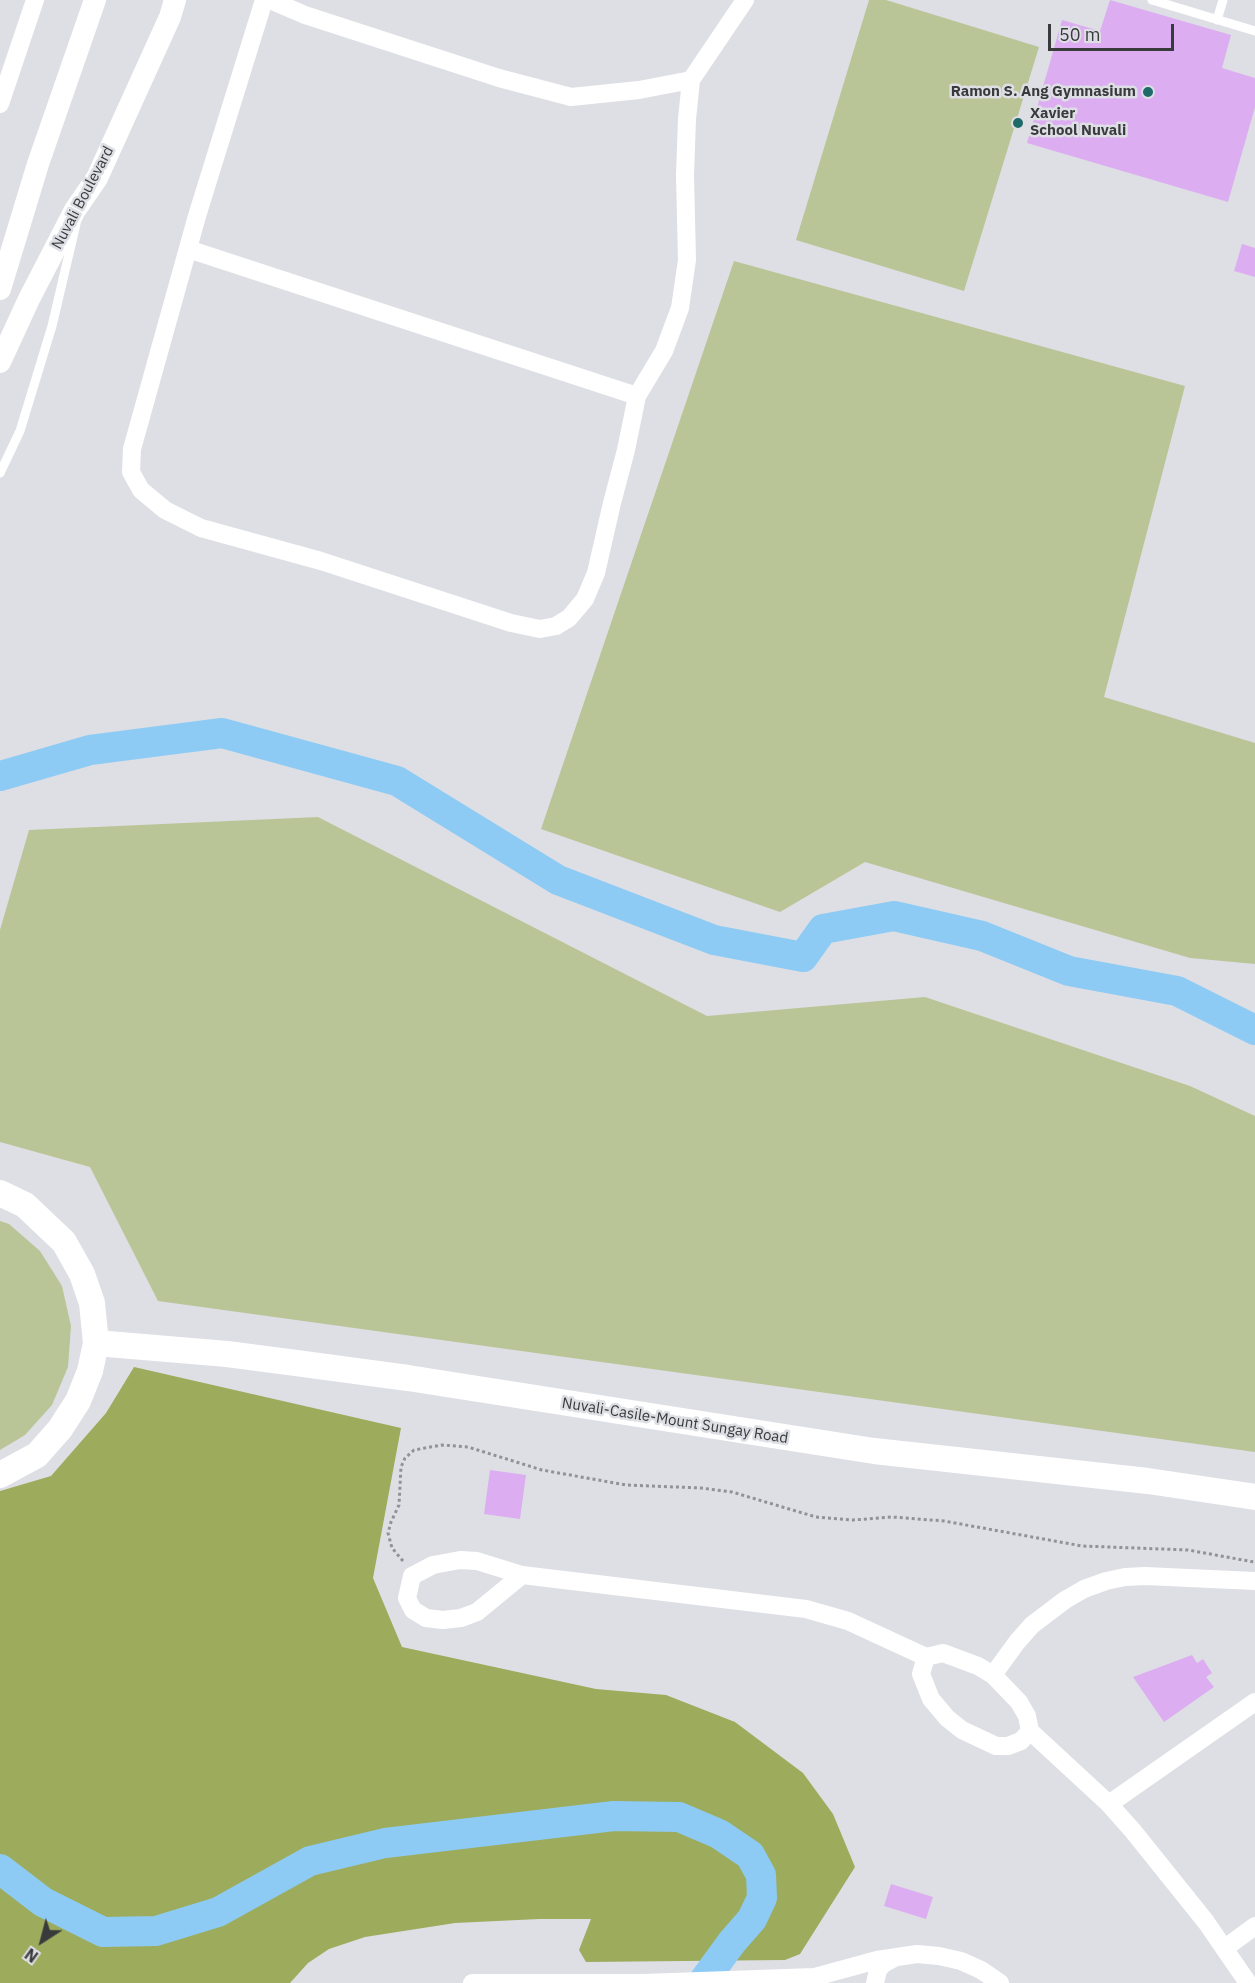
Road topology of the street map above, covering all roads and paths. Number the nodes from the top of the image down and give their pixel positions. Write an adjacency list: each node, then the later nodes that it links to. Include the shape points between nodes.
1 (35, 0): 11 (street)
2 (95, 0): 16 (street)
3 (175, 0): 14 (street, Nuvali Boulevard, via 97,178)
4 (264, 0): 15 (street)
5 (270, 0): 12 (street, via 499,78 571,97)
6 (745, 0): 12 (street)
7 (1152, 0): 9 (lane)
8 (1223, 0): 9 (lane)
9 (1217, 20): 10 (lane)
10 (1255, 31)
11 (8, 49): 13 (street)
12 (691, 80): 18 (street, via 685,175 687,260 680,308 664,351)
13 (0, 104)
14 (75, 210): 17 (street, Nuvali Boulevard); 19 (lane, via 76,229 52,327 20,431)
15 (188, 249): 18 (street); 18 (street, via 132,449 132,472 141,490 165,510 201,528 321,561 510,623 540,629 556,626 569,618 585,599 596,573)
16 (0, 289)
17 (2, 349)
18 (637, 396)
19 (0, 473)
20 (0, 1193): 21 (main road, via 25,1205 64,1242 82,1274 92,1303)
21 (96, 1343): 22 (main road, via 78,1401 60,1429 37,1455); 23 (main road, Nuvali-Casile-Mount Sungay Road, via 296,1363 874,1451 1148,1481)
22 (0, 1475)
23 (1255, 1497)
24 (403, 1561): 25 (path, via 392,1548 388,1533 399,1505 401,1467 414,1450 442,1445 468,1447 542,1470 626,1485 732,1492 816,1517 944,1521 1082,1546 1188,1550)
25 (1255, 1562)
26 (522, 1575): 26 (street, via 477,1561 445,1562 412,1576 407,1598 413,1610 426,1618 461,1618 477,1612); 28 (street, via 806,1609 881,1634)
27 (1255, 1581): 29 (street, via 1145,1576 1106,1581 1065,1600 1032,1624)
28 (926, 1657): 29 (street, via 936,1653 952,1655); 31 (street, via 921,1674 931,1700 962,1730 996,1746 1022,1741)
29 (993, 1675): 31 (street, via 1024,1709)
30 (1255, 1702): 32 (street)
31 (1030, 1731): 32 (street)
32 (1108, 1804): 34 (street, via 1169,1874)
33 (1255, 1926): 34 (street)
34 (1225, 1948): 41 (street)
35 (895, 1957): 36 (street); 39 (street, via 883,1964); 40 (street, via 917,1954 961,1961)
36 (824, 1980): 38 (street)
37 (472, 1983): 38 (street)
38 (643, 1983)
39 (875, 1983)
40 (1000, 1983)
41 (1248, 1983)

